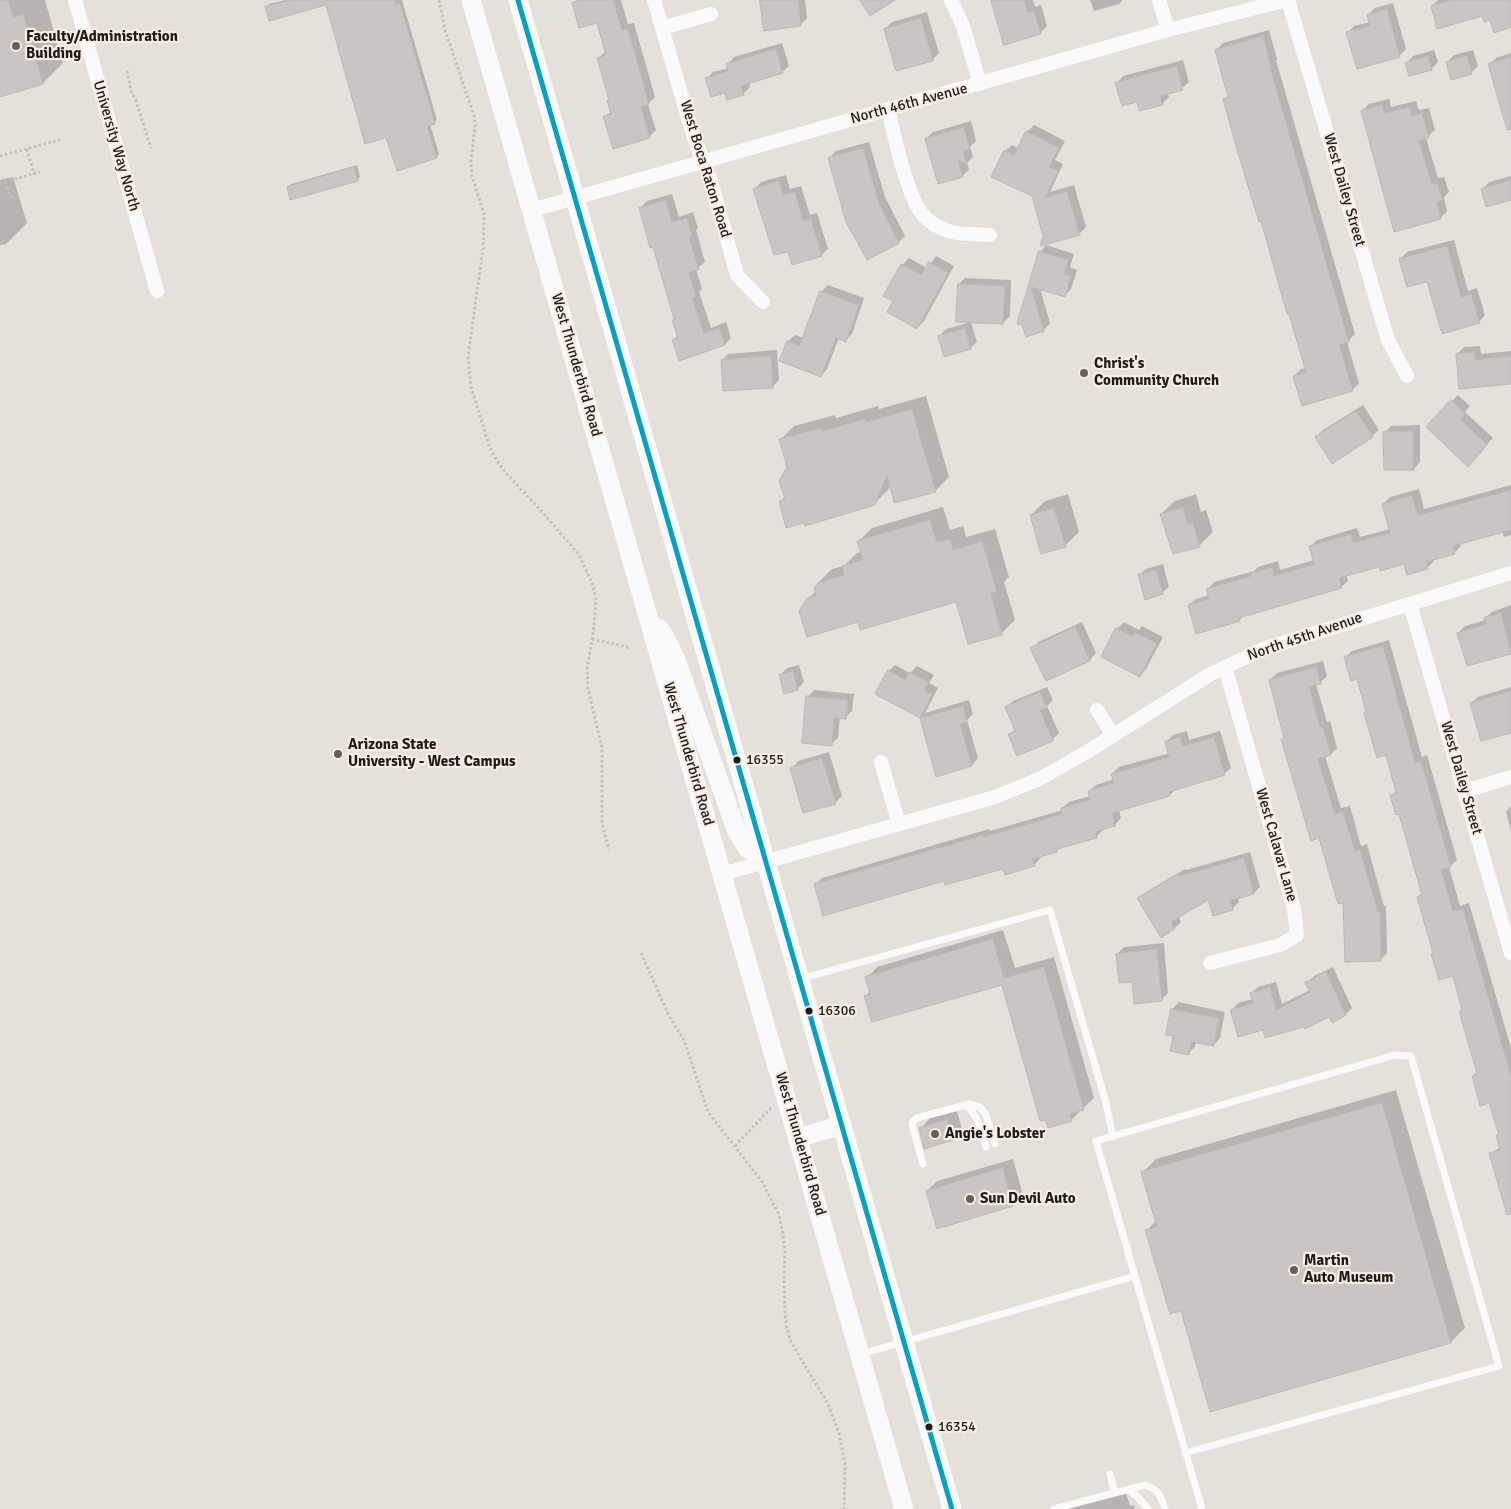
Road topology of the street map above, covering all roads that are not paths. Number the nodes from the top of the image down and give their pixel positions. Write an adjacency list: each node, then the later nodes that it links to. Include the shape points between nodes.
1 (75, 0): 17 (street, University Way North)
2 (471, 0): 15 (main road, West Thunderbird Road)
3 (518, 0): 14 (main road)
4 (654, 0): 9 (street, West Boca Raton Road)
5 (951, 0): 11 (street, via 963,26)
6 (1159, 0): 10 (street)
7 (1288, 0): 10 (street, North 46th Avenue); 19 (street, West Dailey Street, via 1388,340)
8 (711, 14): 9 (street)
9 (662, 28): 13 (street, West Boca Raton Road)
10 (1168, 30): 11 (street, North 46th Avenue)
11 (980, 84): 12 (street, North 46th Avenue)
12 (888, 109): 13 (street, North 46th Avenue); 16 (street, via 908,181 923,215 936,226 953,232)
13 (703, 162): 14 (street, North 46th Avenue); 18 (street, West Boca Raton Road, via 737,274)
14 (575, 198): 15 (street, North 46th Avenue); 30 (main road)
15 (532, 210): 22 (main road, West Thunderbird Road)
16 (990, 235)
17 (158, 291)
18 (763, 302)
19 (1408, 376)
20 (1511, 574): 21 (street, North 45th Avenue)
21 (1410, 604): 23 (street, North 45th Avenue, via 1286,641); 28 (street, West Dailey Street)
22 (646, 611): 30 (main road, via 666,637 676,660 736,829 747,848); 31 (main road, West Thunderbird Road)
23 (1225, 667): 25 (street, North 45th Avenue); 33 (street, West Calavar Lane, via 1294,909 1297,935 1280,945)
24 (1097, 710): 25 (street)
25 (1113, 736): 29 (street, North 45th Avenue, via 1016,789)
26 (881, 762): 29 (street)
27 (1511, 777): 28 (street)
28 (1465, 791): 32 (street, West Dailey Street)
29 (899, 824): 30 (street, North 45th Avenue)
30 (766, 862): 31 (street, North 45th Avenue); 34 (main road)
31 (722, 874): 38 (main road, West Thunderbird Road)
32 (1511, 952)
33 (1210, 963)
34 (800, 979): 36 (main road); 37 (lane, via 1050,910)
35 (966, 1105): 39 (lane, via 980,1107 986,1115); 40 (lane, via 976,1118); 41 (lane, via 913,1121)
36 (842, 1125): 38 (main road); 43 (main road)
37 (1113, 1137): 42 (lane, via 1096,1141); 45 (lane, via 1396,1055 1411,1056 1498,1366)
38 (798, 1138): 44 (main road, West Thunderbird Road)
39 (995, 1144)
40 (986, 1147)
41 (923, 1164)
42 (1135, 1276): 43 (lane); 45 (lane)
43 (904, 1342): 44 (lane); 50 (main road)
44 (860, 1355): 49 (main road, West Thunderbird Road)
45 (1186, 1453): 54 (lane)
46 (1110, 1474): 48 (lane)
47 (1127, 1490): 48 (lane); 52 (lane); 53 (lane, via 1145,1485 1154,1488)
48 (1115, 1493): 51 (lane)
49 (904, 1509)
50 (952, 1509)
51 (1054, 1509)
52 (1148, 1509)
53 (1165, 1509)
54 (1202, 1509)

